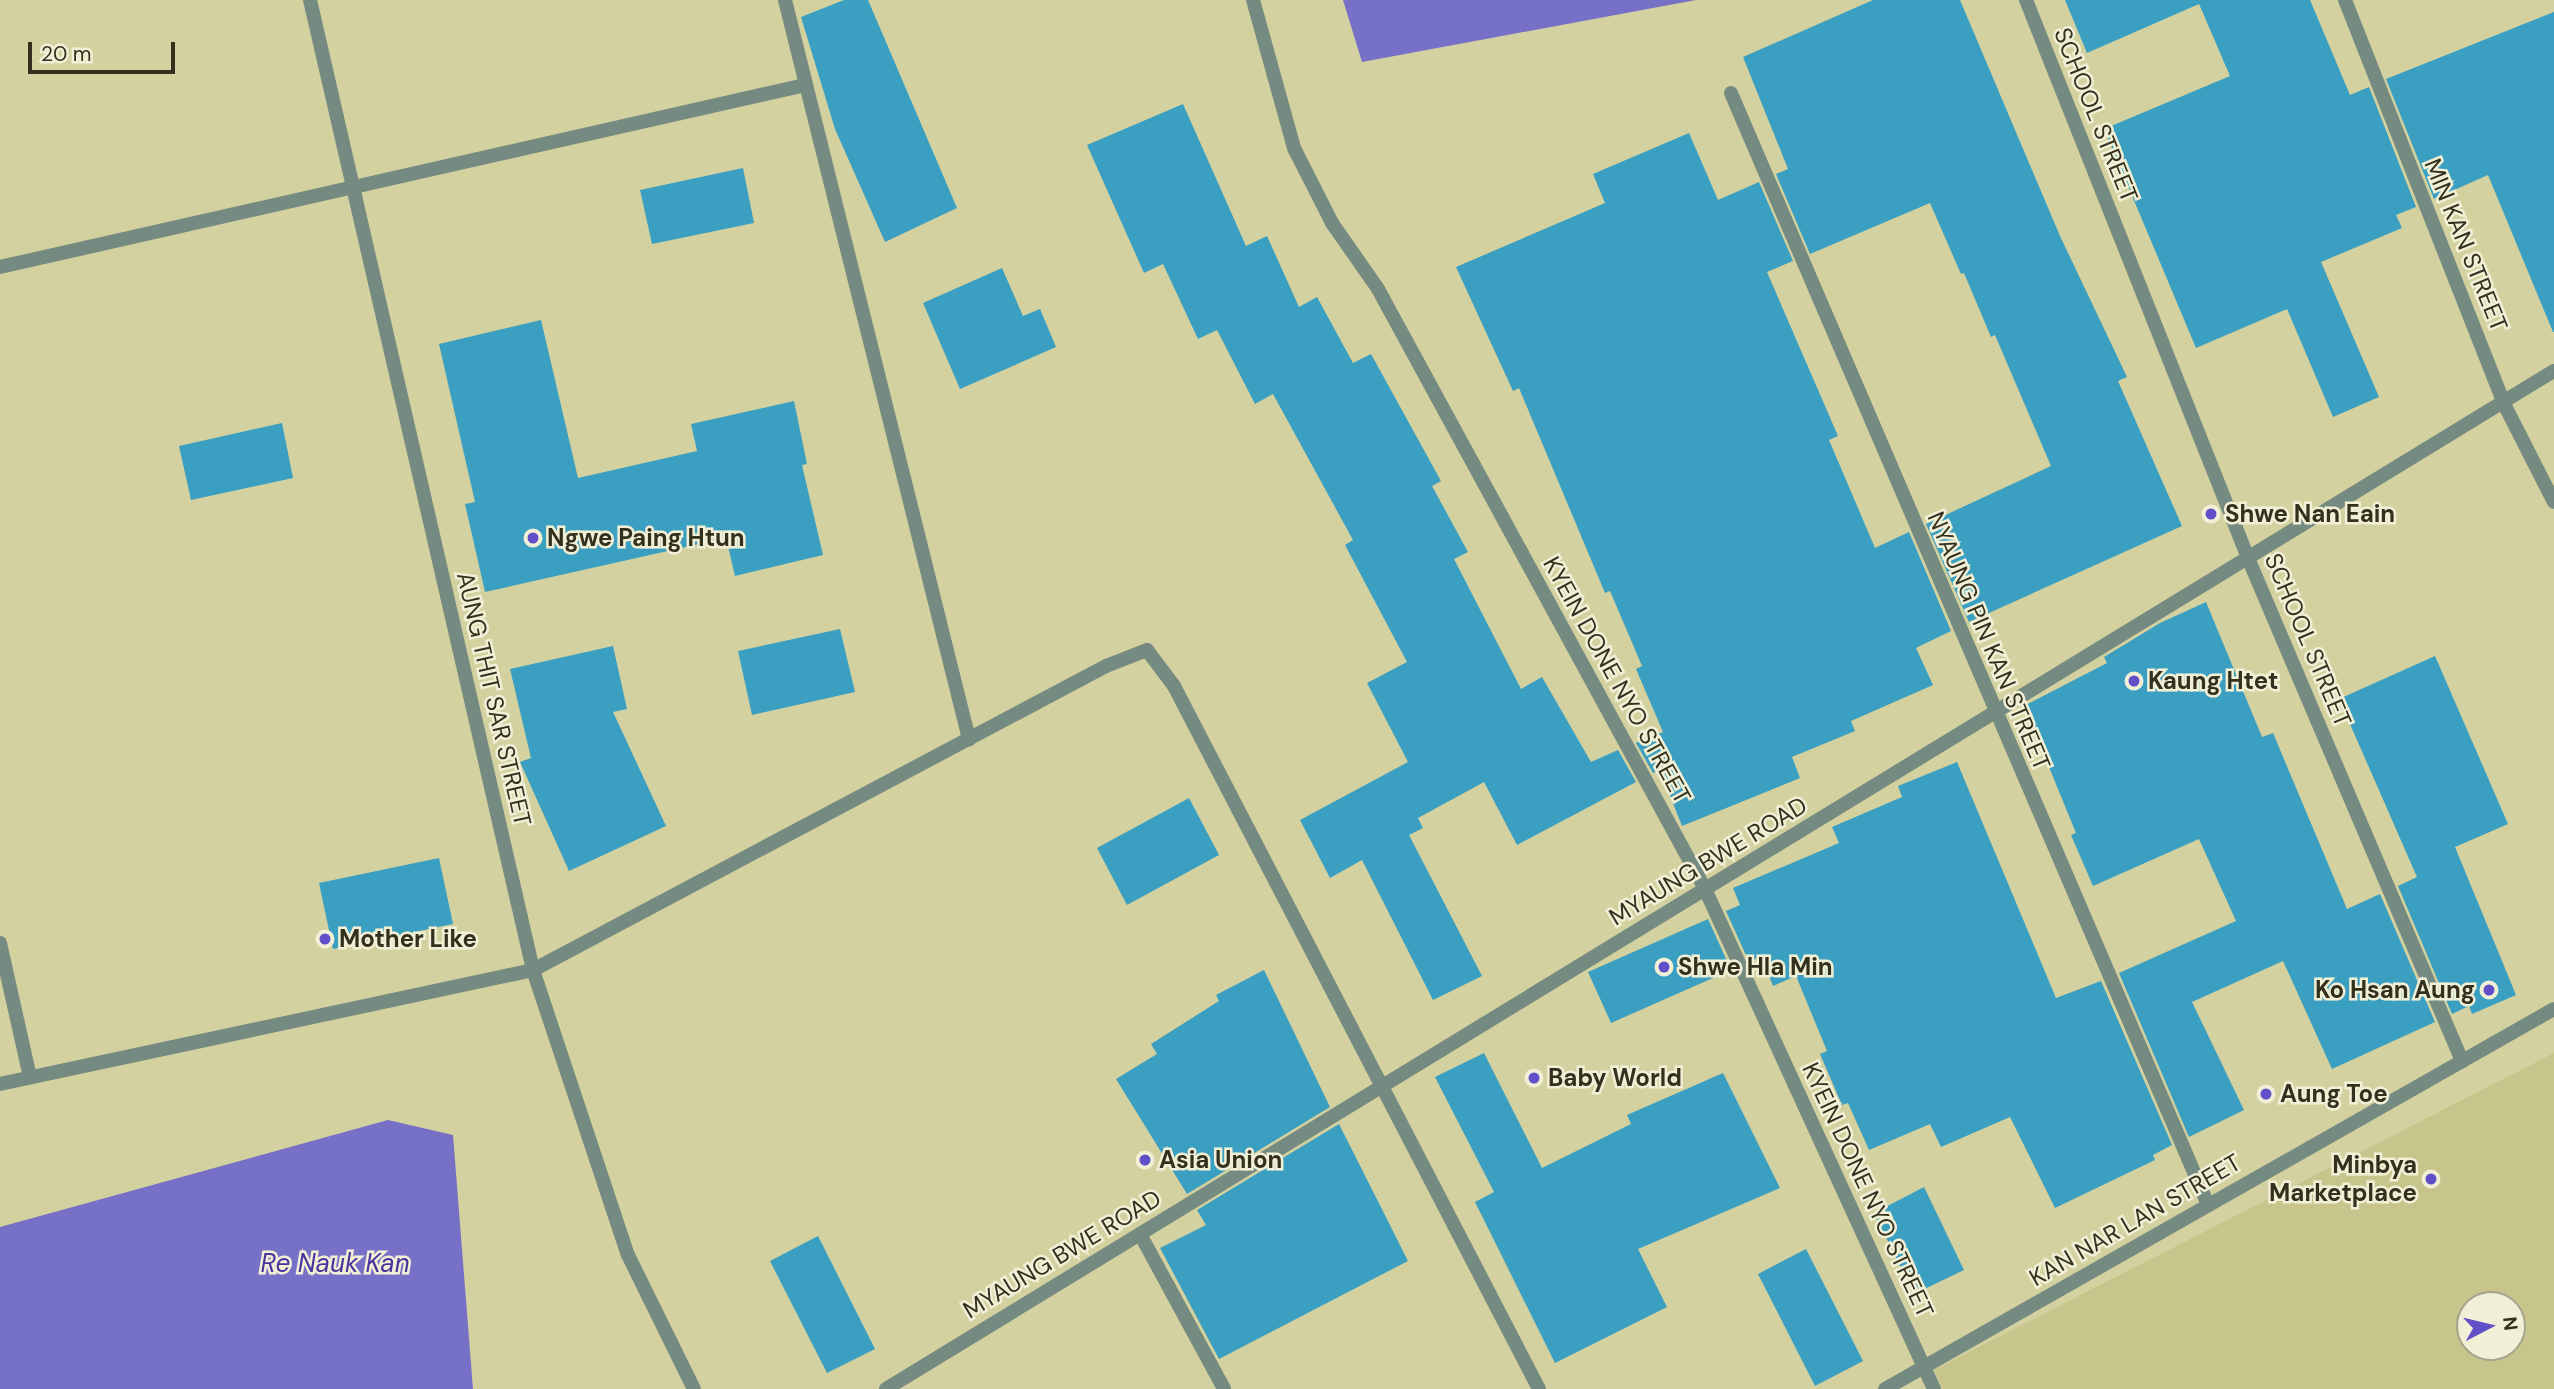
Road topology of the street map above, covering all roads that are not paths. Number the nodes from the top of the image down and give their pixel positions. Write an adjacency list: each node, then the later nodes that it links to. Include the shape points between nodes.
1 (310, 0): 8 (street, AUNG THIT SAR STREET)
2 (785, 0): 6 (street)
3 (1253, 0): 16 (street, KYEIN DONE NYO STREET, via 1294,148 1332,223 1378,289)
4 (2026, 0): 13 (street, SCHOOL STREET)
5 (2345, 0): 11 (street, MIN KAN STREET)
6 (804, 85): 8 (street); 15 (street)
7 (1731, 93): 14 (street, NYAUNG PIN KAN STREET)
8 (353, 187): 9 (street); 18 (street, AUNG THIT SAR STREET)
9 (0, 267)
10 (2554, 371): 11 (street, MYAUNG BWE ROAD)
11 (2503, 402): 12 (street, MIN KAN STREET); 13 (street, MYAUNG BWE ROAD)
12 (2554, 502)
13 (2248, 558): 14 (street, MYAUNG BWE ROAD); 20 (street, SCHOOL STREET)
14 (1995, 713): 16 (street, MYAUNG BWE ROAD); 24 (street, NYAUNG PIN KAN STREET)
15 (969, 738): 18 (street); 23 (street, via 1106,666 1147,650 1174,686)
16 (1705, 889): 23 (street, MYAUNG BWE ROAD); 26 (street, KYEIN DONE NYO STREET)
17 (0, 943): 21 (street)
18 (533, 970): 21 (street); 27 (street, AUNG THIT SAR STREET, via 628,1255)
19 (2554, 1009): 20 (street, KAN NAR LAN STREET)
20 (2462, 1060): 24 (street, KAN NAR LAN STREET)
21 (30, 1077): 22 (street)
22 (0, 1084)
23 (1385, 1084): 25 (street, MYAUNG BWE ROAD); 30 (street)
24 (2208, 1205): 26 (street, KAN NAR LAN STREET)
25 (1140, 1234): 28 (street, MYAUNG BWE ROAD); 29 (street)
26 (1923, 1367): 31 (street, KAN NAR LAN STREET); 32 (street, KYEIN DONE NYO STREET)
27 (694, 1389)
28 (886, 1389)
29 (1224, 1389)
30 (1539, 1389)
31 (1885, 1389)
32 (1934, 1389)

